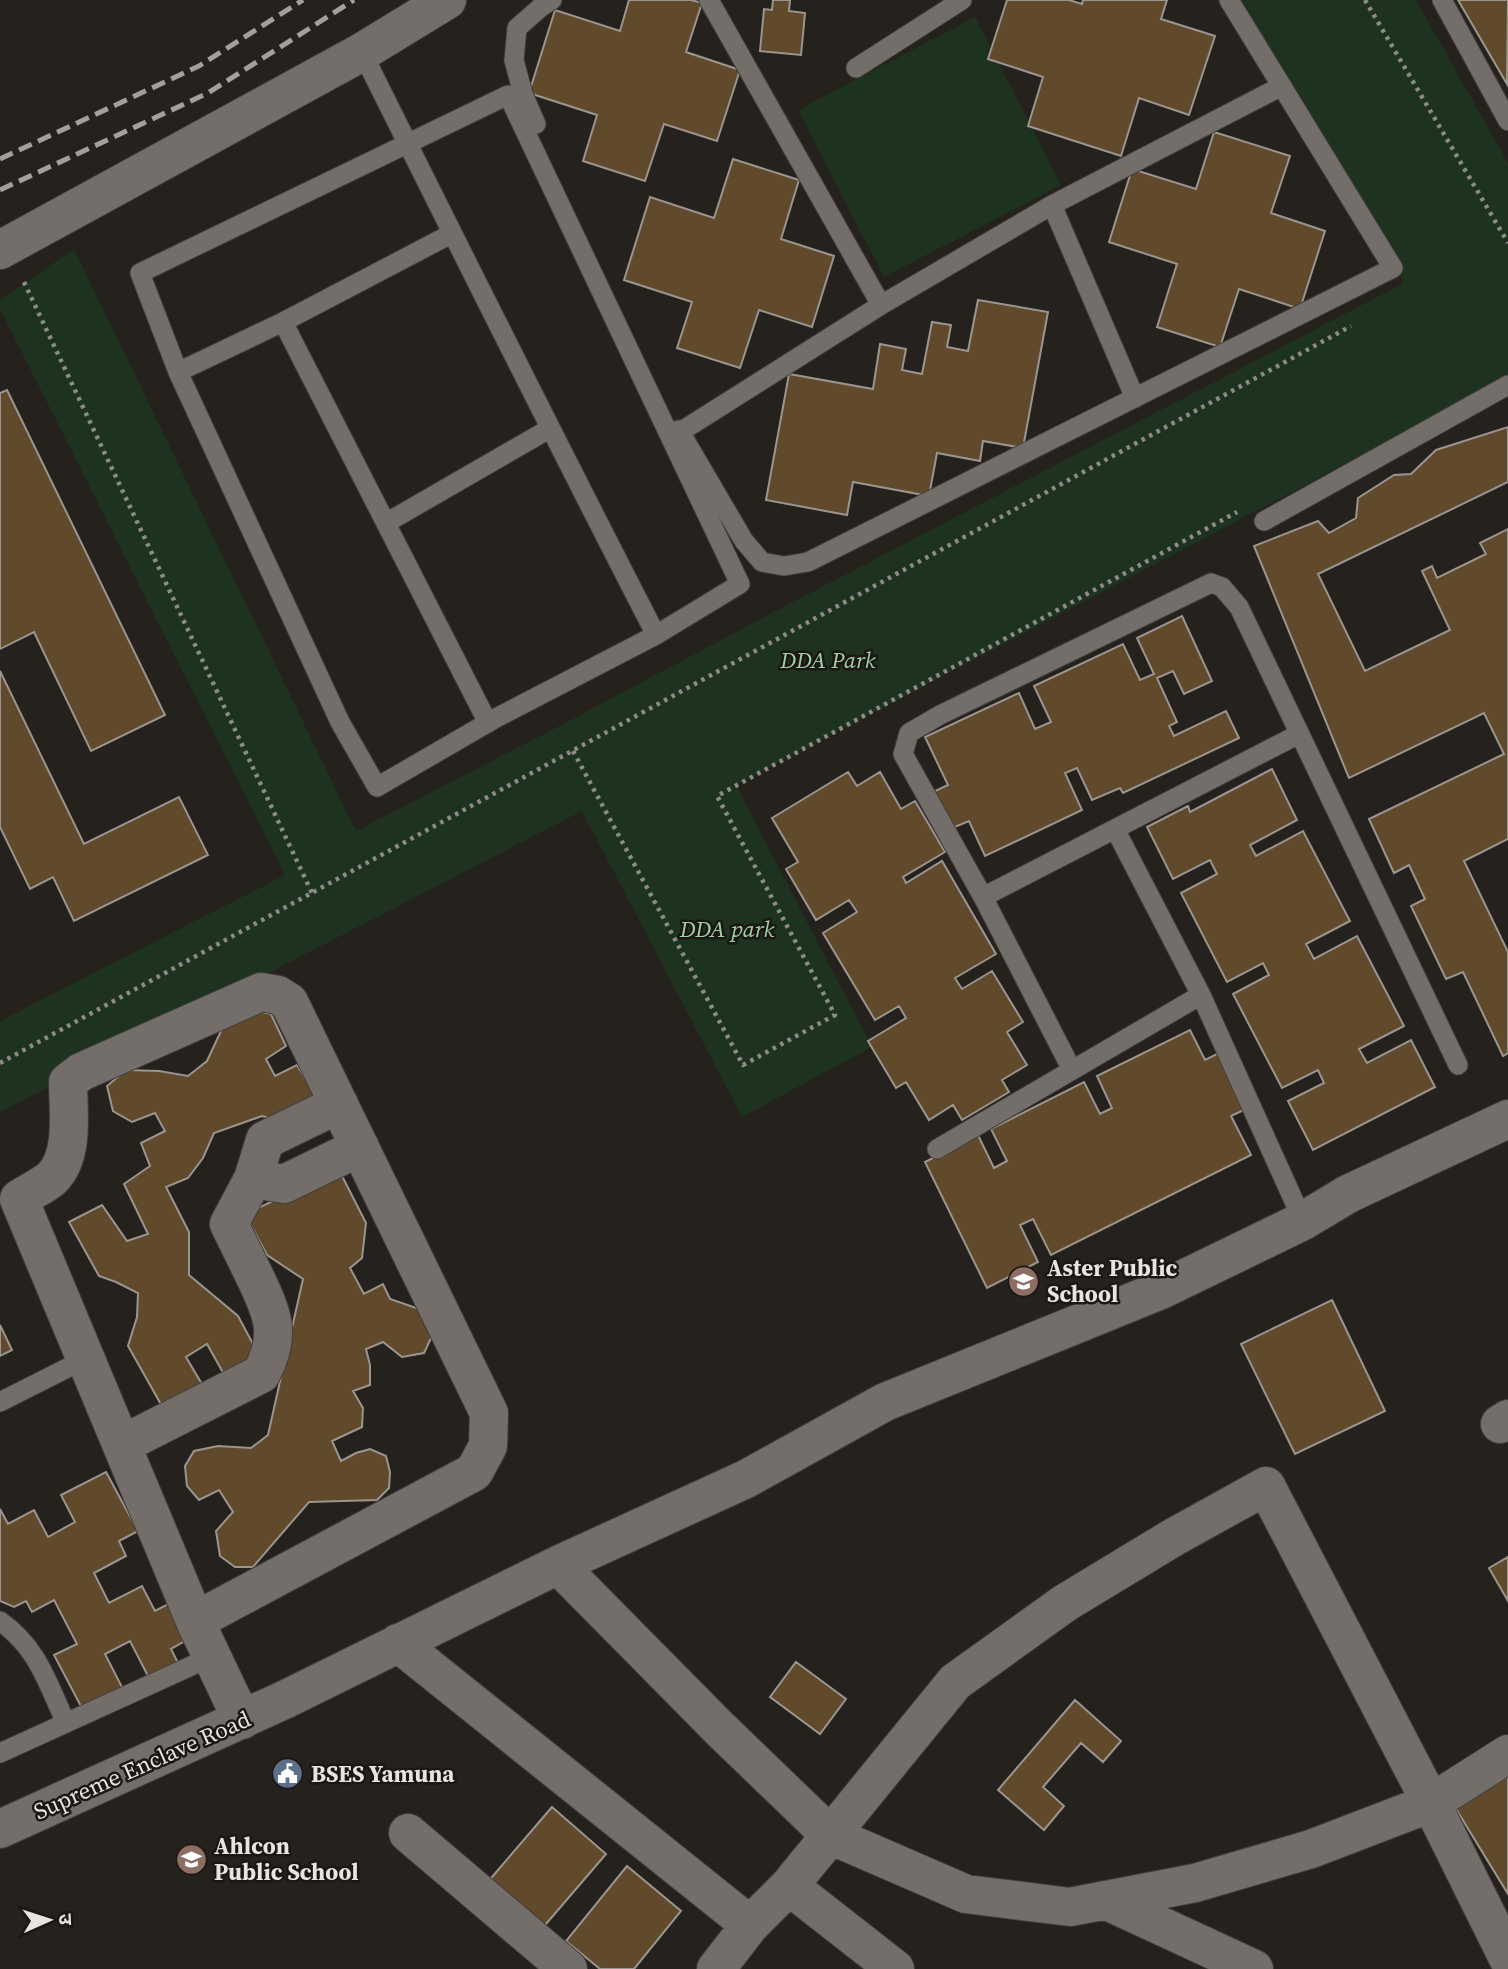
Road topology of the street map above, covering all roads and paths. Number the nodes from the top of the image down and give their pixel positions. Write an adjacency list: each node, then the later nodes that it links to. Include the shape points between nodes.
1 (447, 0): 8 (street)
2 (552, 0): 23 (lane, via 517,28 514,60 523,94 611,293)
3 (709, 0): 17 (lane)
4 (962, 0): 9 (lane)
5 (1229, 0): 10 (lane)
6 (1365, 0): 15 (path)
7 (1442, 0): 11 (lane)
8 (362, 52): 12 (lane); 16 (street)
9 (856, 68)
10 (1282, 86): 13 (lane); 21 (lane, via 1393,268)
11 (1508, 121)
12 (409, 143): 14 (lane); 19 (lane, via 140,273); 26 (lane, via 508,95 740,584)
13 (1052, 205): 17 (lane); 21 (lane)
14 (451, 234): 18 (lane); 22 (lane)
15 (1508, 243)
16 (4, 248): 30 (path)
17 (881, 305): 23 (lane)
18 (283, 322): 19 (lane); 25 (lane)
19 (177, 372): 27 (lane, via 340,722 377,787)
20 (1508, 385): 24 (lane)
21 (1135, 398): 23 (lane, via 808,562 784,566 762,562 744,541)
22 (549, 429): 25 (lane); 26 (lane)
23 (680, 432)
24 (1264, 521)
25 (386, 523): 27 (lane)
26 (656, 635): 27 (lane)
27 (488, 723)
28 (1299, 734): 29 (lane); 31 (lane, via 1239,607 1222,587 1211,583 940,715 909,733 903,754); 33 (lane)
29 (1115, 829): 31 (lane); 32 (lane)
30 (312, 893)
31 (983, 897): 34 (lane)
32 (1201, 995): 34 (lane); 40 (lane)
33 (1458, 1065)
34 (1072, 1070): 38 (lane)
35 (339, 1104): 37 (street); 39 (street, via 265,1140); 41 (street, via 289,1002 261,992 81,1072 68,1082 65,1155 53,1177 19,1199)
36 (1508, 1119): 40 (street, Supreme Enclave Road, via 1348,1194)
37 (360, 1147): 39 (street, via 284,1184); 46 (street, via 489,1413 488,1446 474,1472)
38 (937, 1149)
39 (253, 1180): 43 (street, via 229,1224 272,1313 270,1357 261,1374)
40 (1303, 1221): 44 (street, Supreme Enclave Road, via 1161,1290 885,1402 746,1479)
41 (87, 1358): 42 (lane); 43 (street)
42 (0, 1402)
43 (123, 1444): 46 (street)
44 (558, 1565): 47 (street, Supreme Enclave Road); 56 (street)
45 (0, 1621): 50 (lane, via 18,1633 34,1653)
46 (195, 1621): 48 (street)
47 (398, 1643): 49 (street, Supreme Enclave Road); 59 (street)
48 (213, 1656): 49 (street); 50 (lane)
49 (242, 1720): 54 (street, Supreme Enclave Road)
50 (66, 1723): 51 (lane)
51 (0, 1754)
52 (1508, 1754): 53 (street)
53 (1431, 1803): 56 (street, via 1266,1486 1065,1603 955,1682); 58 (street, via 1311,1849 1195,1882); 60 (street)
54 (0, 1829)
55 (408, 1833): 61 (street)
56 (830, 1835): 57 (street); 58 (street, via 966,1895 1070,1907)
57 (789, 1886): 59 (street); 63 (street)
58 (1105, 1900): 64 (street)
59 (750, 1925): 62 (street)
60 (1508, 1958)
61 (568, 1969)
62 (716, 1969)
63 (895, 1969)
64 (1254, 1969)

